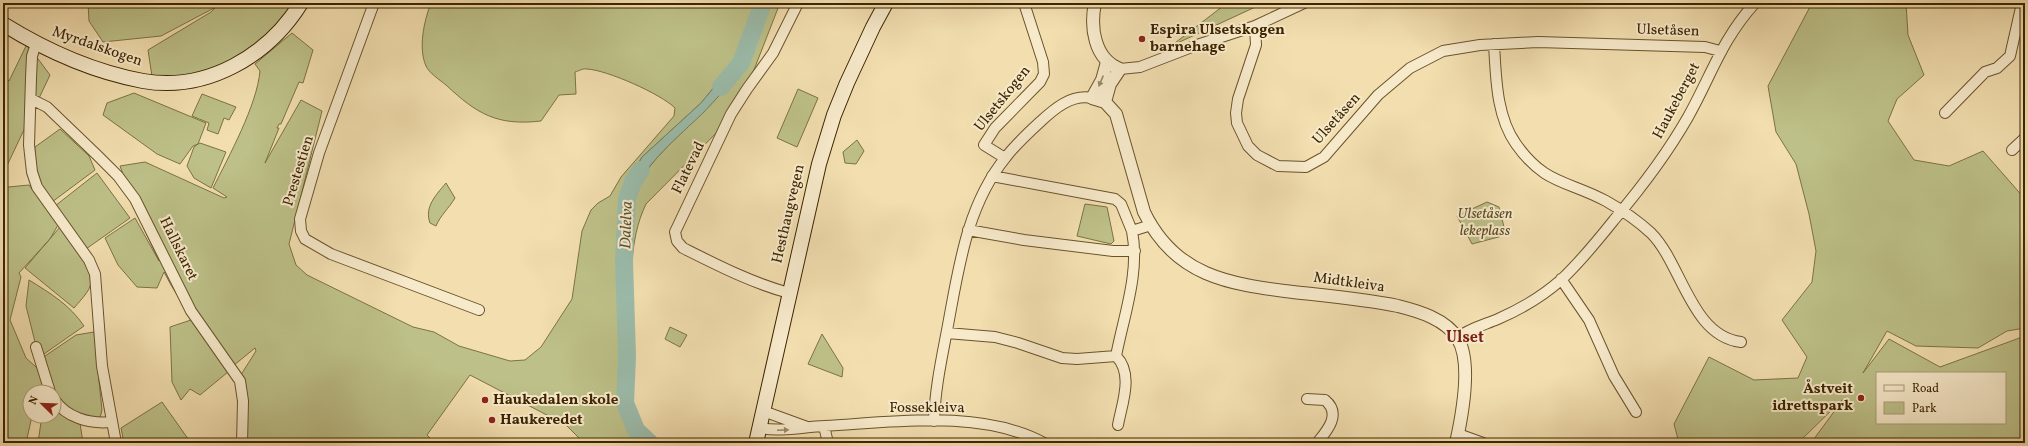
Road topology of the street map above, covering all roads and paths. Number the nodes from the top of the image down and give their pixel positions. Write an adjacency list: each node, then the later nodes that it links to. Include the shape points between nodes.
1 (301, 3): 12 (main road, Myrdalskogen, via 281,31 246,60 218,73 188,81 144,81 123,76)
2 (374, 3): 32 (street, Prestestien, via 319,153 300,220 301,231 309,243 331,254)
3 (798, 3): 31 (street, Flatevad, via 773,54 732,114 676,232 677,242 683,248 751,280)
4 (886, 3): 31 (main road, Hesthaugvegen, via 873,26 834,115 809,199)
5 (1024, 3): 23 (street, Ulsetskogen, via 1042,56 1044,71 1040,82 995,128 984,145)
6 (1095, 3): 15 (street, via 1094,34)
7 (1304, 3): 11 (street)
8 (1755, 3): 14 (street, Haukeberget, via 1743,16)
9 (2022, 3): 20 (street, via 2010,56 1997,68 1985,72)
10 (3, 24): 12 (main road, Myrdalskogen)
11 (1255, 26): 13 (street, Ulsetåsen, via 1256,45 1238,99 1237,122 1248,146 1258,156 1278,166 1306,167 1324,157 1378,95 1410,68 1443,50); 16 (street, via 1140,67)
12 (36, 44): 18 (street, via 32,56)
13 (1494, 44): 14 (street, Ulsetåsen, via 1538,42 1681,46 1705,47); 25 (street, via 1502,111 1508,128 1523,154 1549,177 1606,201)
14 (1720, 51): 25 (street, Haukeberget, via 1691,111 1669,148)
15 (1107, 62): 16 (street); 17 (street, one-way to 17, via 1102,80)
16 (1120, 69): 19 (street, via 1110,84)
17 (1092, 98): 19 (street); 23 (street, via 1078,97 1061,104 1027,134)
18 (31, 99): 44 (street, via 29,145 35,181 89,260 95,274 102,366); 51 (street, Hallskaret, via 47,107 97,155 118,176 135,199 191,311 240,381 243,401)
19 (1105, 102): 26 (street, Midtkleiva, via 1116,114 1139,197)
20 (1945, 113)
21 (2025, 138): 22 (street)
22 (2012, 150)
23 (1005, 158): 24 (street)
24 (992, 176): 27 (street); 28 (street, via 1115,200 1123,208)
25 (1622, 211): 30 (street, Haukeberget); 35 (street, via 1652,234 1663,248 1694,306 1708,324 1719,334)
26 (1151, 225): 28 (street); 34 (street, Midtkleiva, via 1181,260 1216,279 1241,285 1388,304 1414,310 1439,322)
27 (968, 230): 29 (street, via 1113,251); 33 (street)
28 (1132, 231): 29 (street)
29 (1135, 250): 37 (street, via 1133,274)
30 (1561, 279): 34 (street, Haukeberget, via 1518,310 1473,328); 42 (street, via 1589,320 1614,376)
31 (789, 293): 41 (main road, Hesthaugvegen)
32 (479, 310)
33 (947, 333): 37 (street, via 995,337 1062,358); 43 (street, via 937,380)
34 (1457, 338): 49 (street, via 1461,347 1465,376)
35 (1741, 342)
36 (36, 347): 38 (street)
37 (1116, 356): 45 (street, via 1124,369 1126,383)
38 (48, 384)
39 (1307, 399): 55 (street, via 1325,400 1332,410 1331,426)
40 (62, 408): 44 (street, via 85,421)
41 (763, 411): 47 (street, Fossekleiva); 48 (main road, Hesthaugvegen)
42 (1636, 412)
43 (934, 421): 46 (street, Fossekleiva); 54 (street, Fossekleiva, via 998,426 1018,431)
44 (111, 422): 50 (street)
45 (1118, 425)
46 (824, 426): 47 (street, Fossekleiva); 53 (street)
47 (807, 427): 48 (street, Fossekleiva, one-way to 47, via 775,431)
48 (759, 428): 52 (main road, Hesthaugvegen)
49 (1457, 439): 56 (street)
50 (116, 443)
51 (242, 443)
52 (756, 443)
53 (828, 443)
54 (1044, 443)
55 (1317, 443)
56 (1483, 443)

